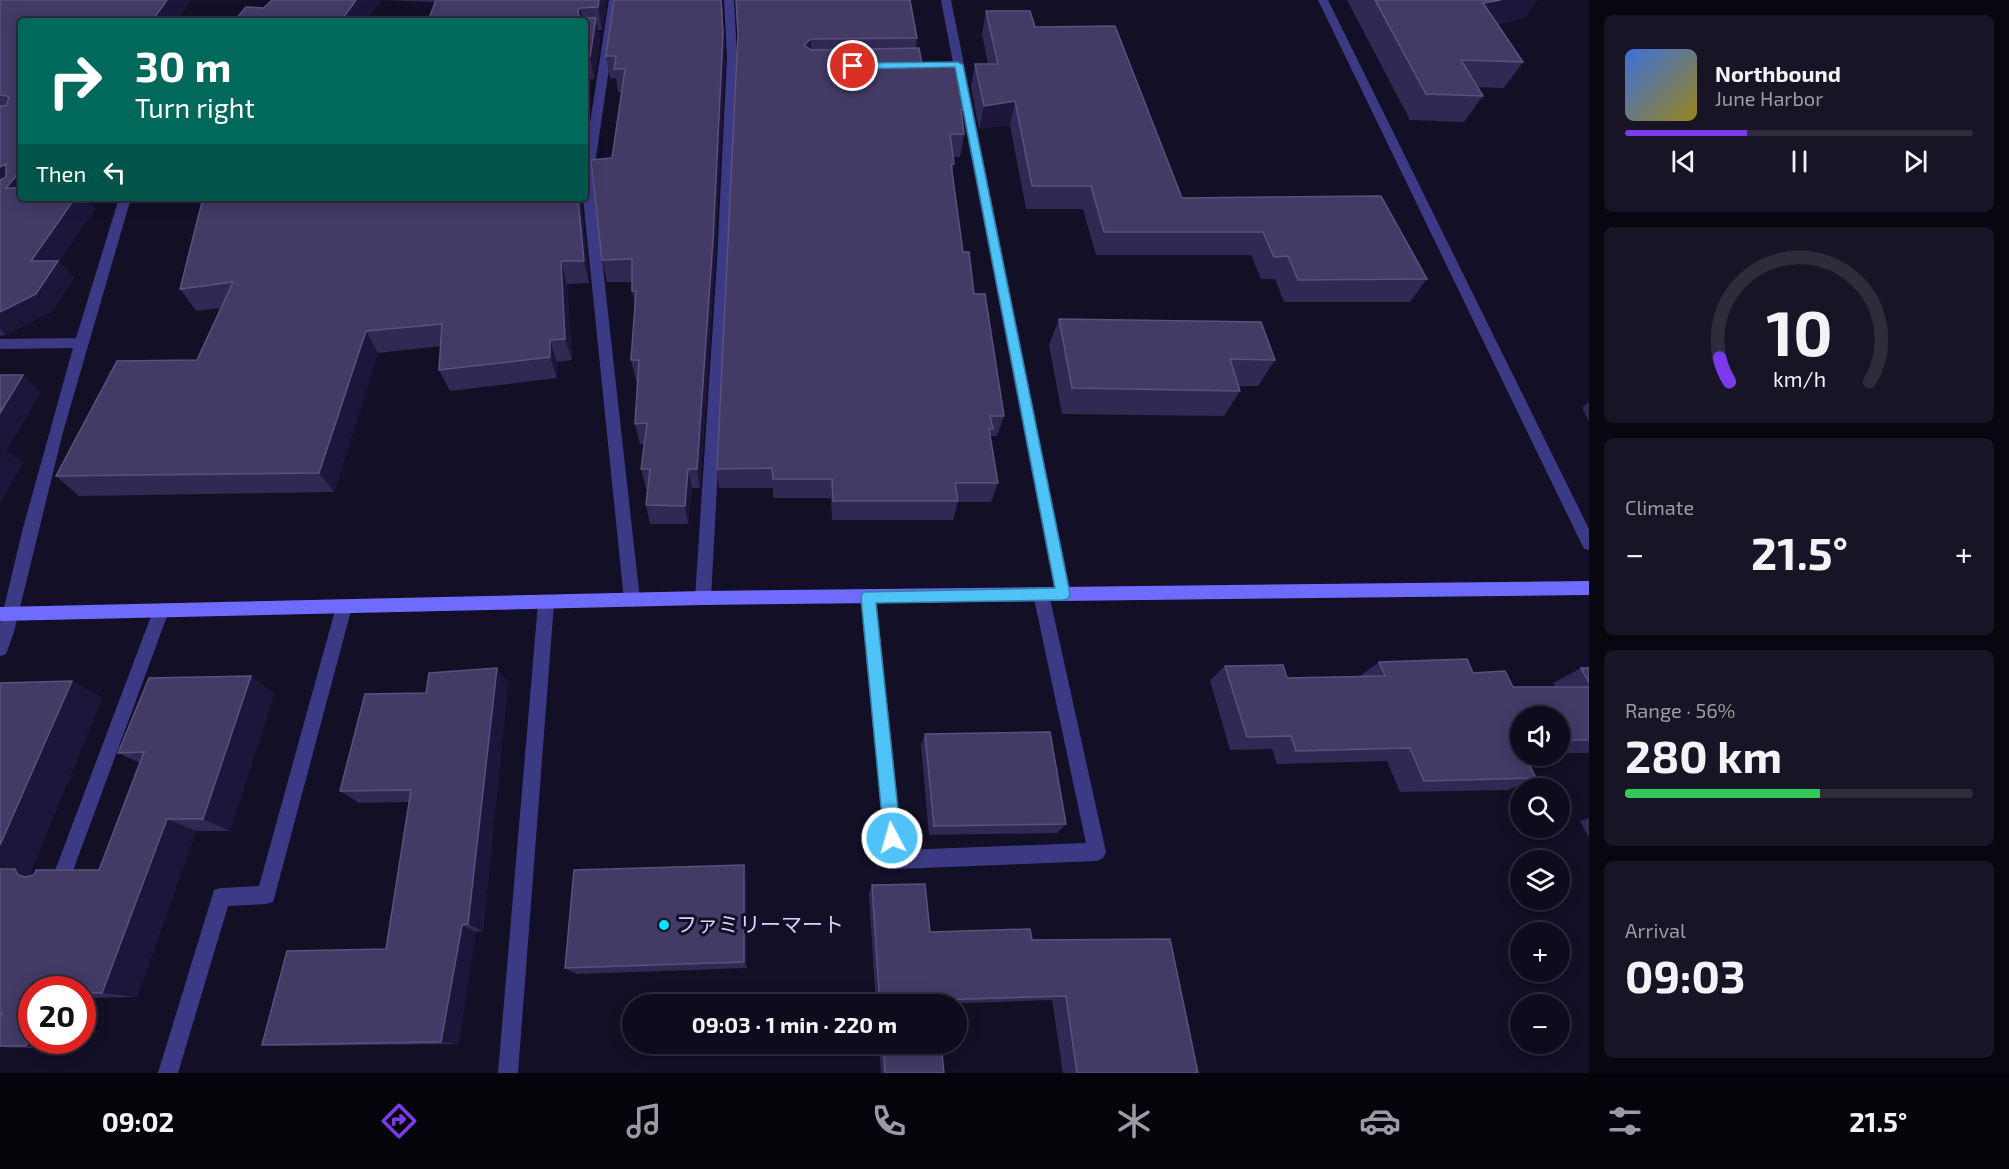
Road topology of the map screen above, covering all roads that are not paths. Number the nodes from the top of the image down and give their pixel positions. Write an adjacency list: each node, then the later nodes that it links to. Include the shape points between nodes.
1 (614, 0): 5 (street, via 603,35)
2 (729, 0): 16 (street, via 732,68)
3 (946, 0): 14 (street, via 953,65)
4 (1323, 0): 11 (street)
5 (589, 124): 6 (street)
6 (588, 151)
7 (588, 187): 17 (street)
8 (123, 201): 9 (street)
9 (80, 343): 10 (street); 21 (street)
10 (0, 344)
11 (1589, 544)
12 (1589, 588): 14 (street)
13 (1041, 594): 14 (street); 15 (street); 15 (street, via 1097,852 895,860)
14 (1063, 594)
15 (868, 597): 16 (street)
16 (703, 598): 17 (street)
17 (632, 600): 18 (street)
18 (546, 603): 19 (street); 25 (street)
19 (344, 608): 20 (street); 24 (street, via 266,895 221,897)
20 (161, 611): 21 (street); 23 (street)
21 (6, 614): 22 (street)
22 (0, 649)
23 (62, 876)
24 (168, 1073)
25 (508, 1073)

